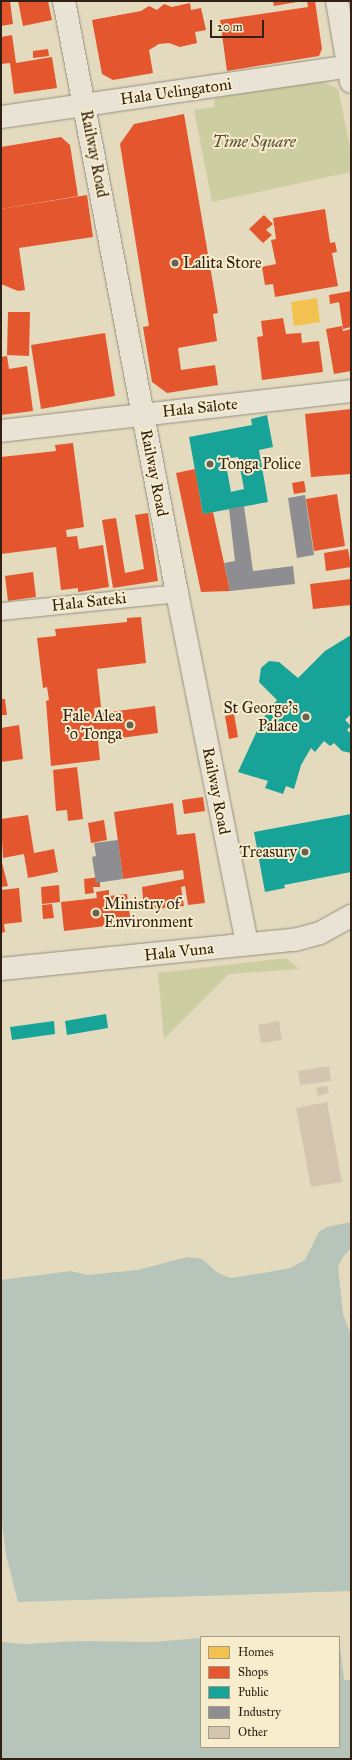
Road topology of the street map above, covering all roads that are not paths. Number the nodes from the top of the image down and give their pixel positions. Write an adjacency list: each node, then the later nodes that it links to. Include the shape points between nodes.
1 (64, 1): 4 (street, Railway Road)
2 (337, 1): 3 (street)
3 (350, 72): 4 (street, Hala Uelingatoni)
4 (84, 105): 5 (street, Hala Uelingatoni); 7 (street, Railway Road)
5 (1, 117)
6 (351, 391): 7 (street, Hala Sālote)
7 (143, 414): 8 (street, Hala Sālote); 9 (street, Railway Road)
8 (1, 431)
9 (177, 593): 10 (street, Hala Sateki); 12 (street, Railway Road)
10 (1, 611)
11 (351, 916): 12 (street, Hala Vuna, via 314,935 294,940)
12 (247, 944): 13 (street, Hala Vuna)
13 (1, 969)

